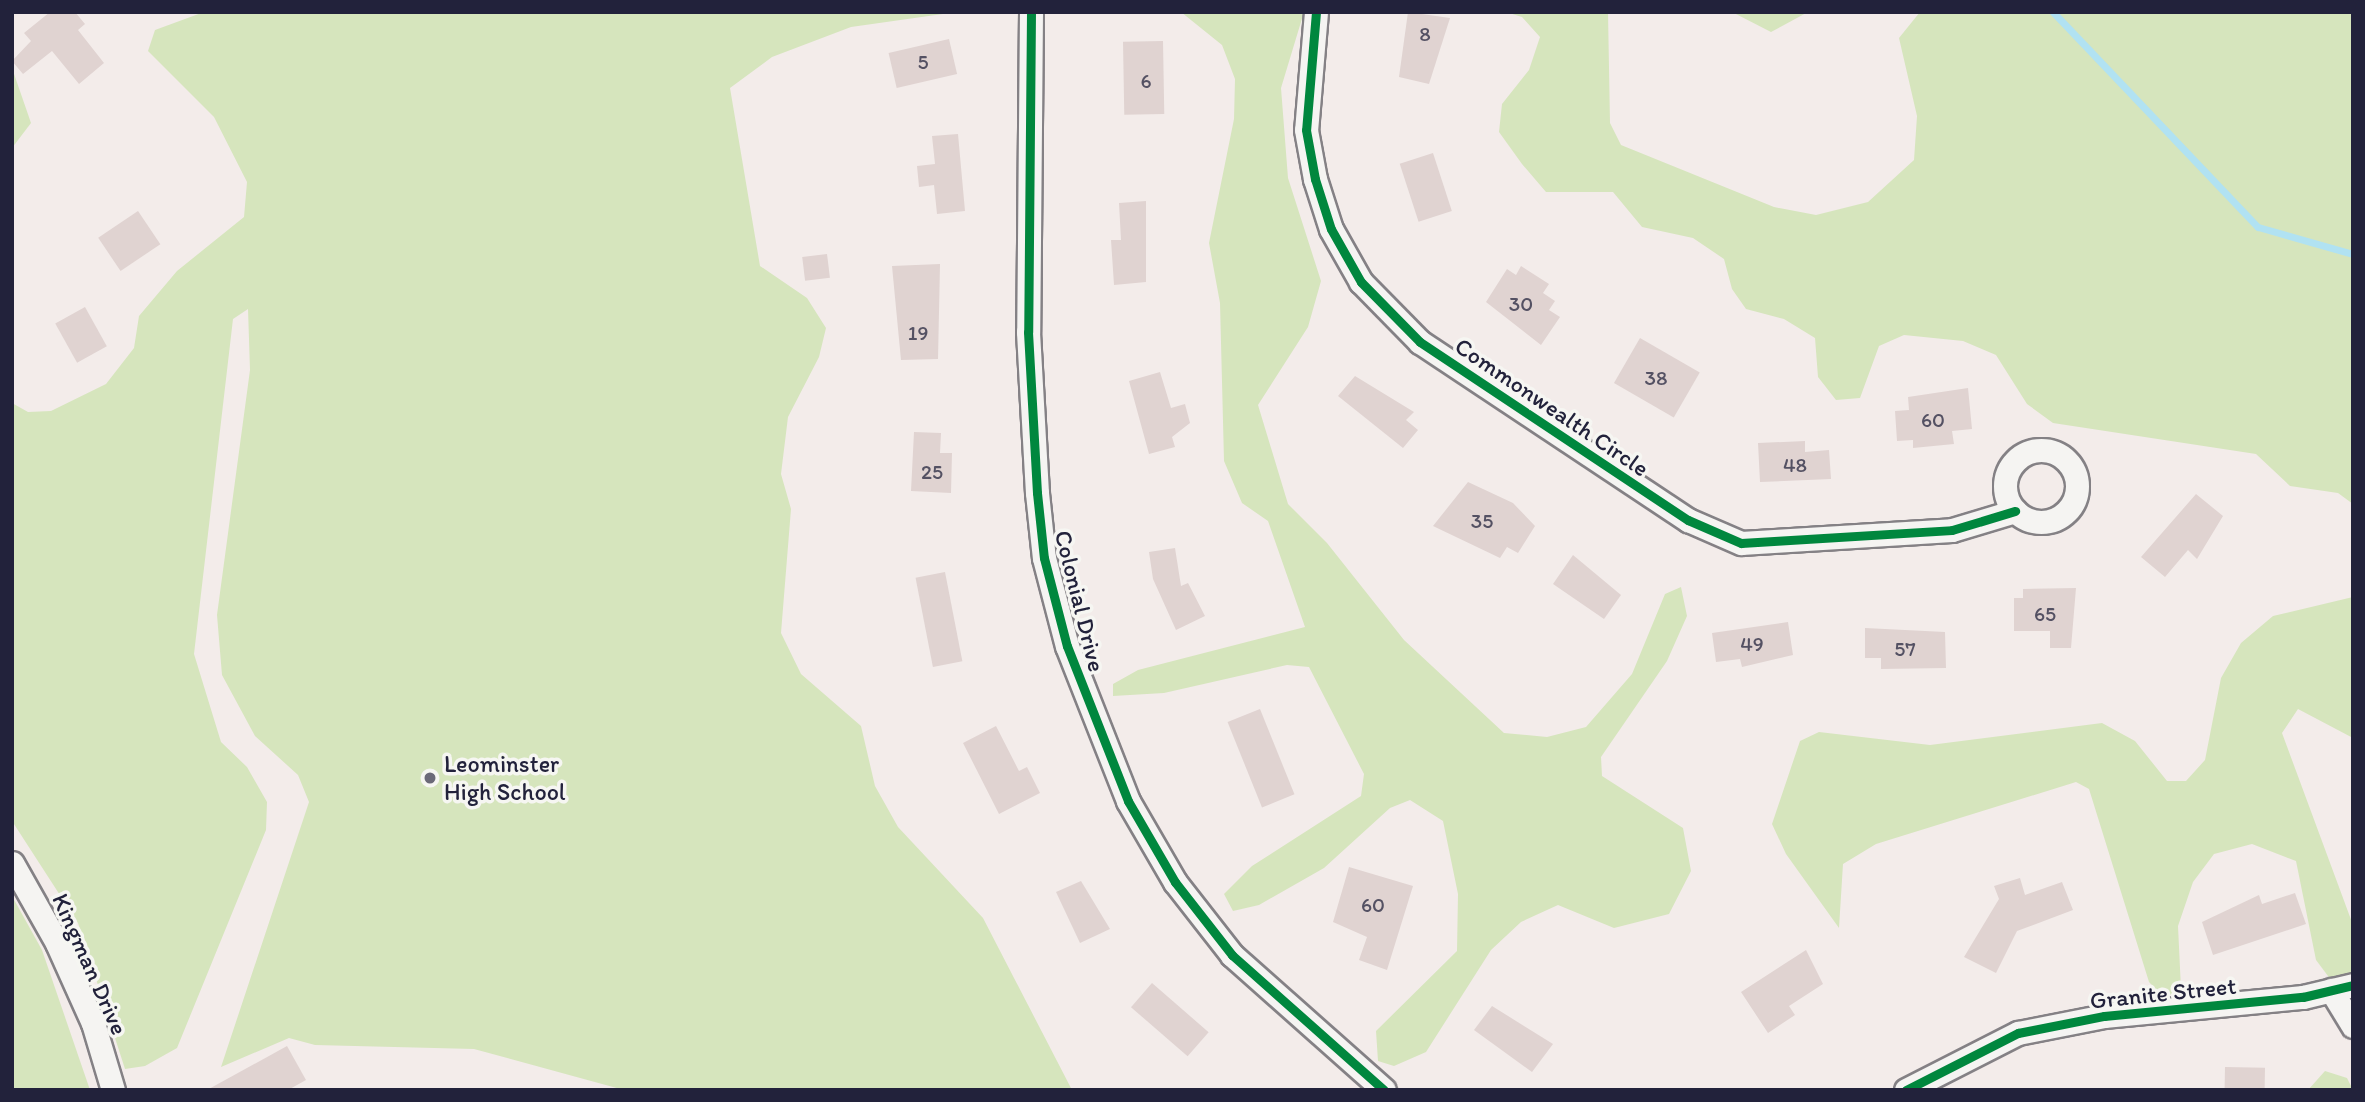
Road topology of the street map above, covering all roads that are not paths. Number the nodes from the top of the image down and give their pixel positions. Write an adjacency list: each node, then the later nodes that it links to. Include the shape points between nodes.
1 (1031, 12): 8 (street, Colonial Drive, via 1028,332 1037,493 1044,558 1068,646 1128,801 1175,882 1232,955)
2 (1317, 12): 3 (street, Commonwealth Circle, via 1306,130 1315,179 1331,229 1361,282 1420,342 1688,520 1741,543 1952,530)
3 (2015, 511)
4 (12, 863): 7 (street, Kingman Drive, via 57,943 93,1023)
5 (2342, 988): 6 (street); 9 (street, Granite Street, via 2104,1016 2018,1033)
6 (2353, 1026)
7 (113, 1090)
8 (1384, 1090)
9 (1906, 1090)

